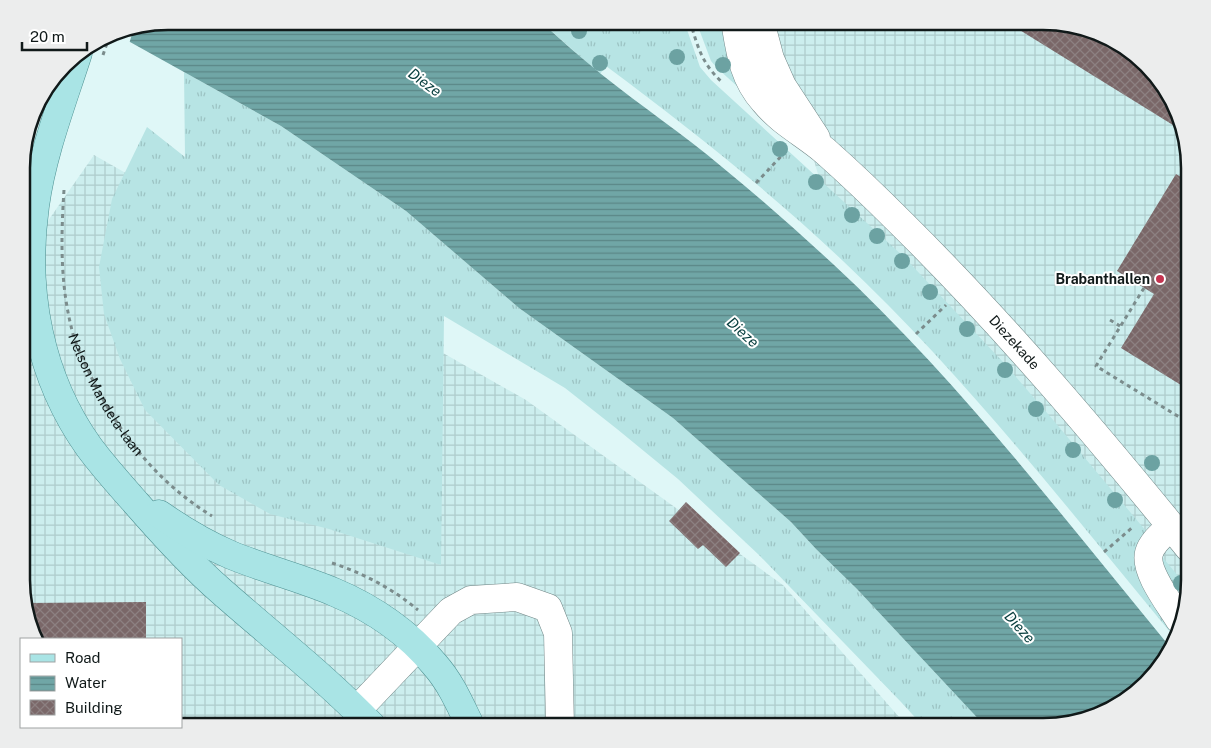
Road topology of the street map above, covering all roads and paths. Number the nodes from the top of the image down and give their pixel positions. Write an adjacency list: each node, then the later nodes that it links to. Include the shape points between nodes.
1 (736, 30): 5 (street, Diezekade, via 742,64 764,102 787,125)
2 (762, 30): 5 (street, Diezekade, via 782,86)
3 (73, 68): 8 (main road, via 39,182)
4 (791, 145): 6 (path)
5 (824, 150): 18 (street, Diezekade, via 901,222 979,302 1052,383)
6 (756, 183)
7 (64, 188): 17 (path, Nelson Mandela-laan, via 61,251 66,301 71,327 93,382 120,430 144,458 166,480)
8 (30, 261)
9 (30, 261): 16 (main road, via 34,314 46,360 63,404 89,447)
10 (1144, 288): 13 (path)
11 (952, 299): 14 (path)
12 (1110, 320): 13 (path)
13 (1120, 326): 15 (path, via 1096,366)
14 (916, 334)
15 (1181, 418)
16 (118, 482): 23 (main road, via 179,528 207,544 336,593 366,608); 24 (main road, via 193,565)
17 (218, 520)
18 (1171, 526): 20 (street, Diezekade); 22 (street, via 1152,546 1149,564)
19 (1128, 532): 21 (path)
20 (1181, 538)
21 (1104, 552)
22 (1177, 613)
23 (418, 646): 24 (street); 25 (main road, via 454,691); 26 (street, via 451,611 471,600 517,597 548,608 558,633)
24 (365, 718)
25 (467, 718)
26 (560, 718)

